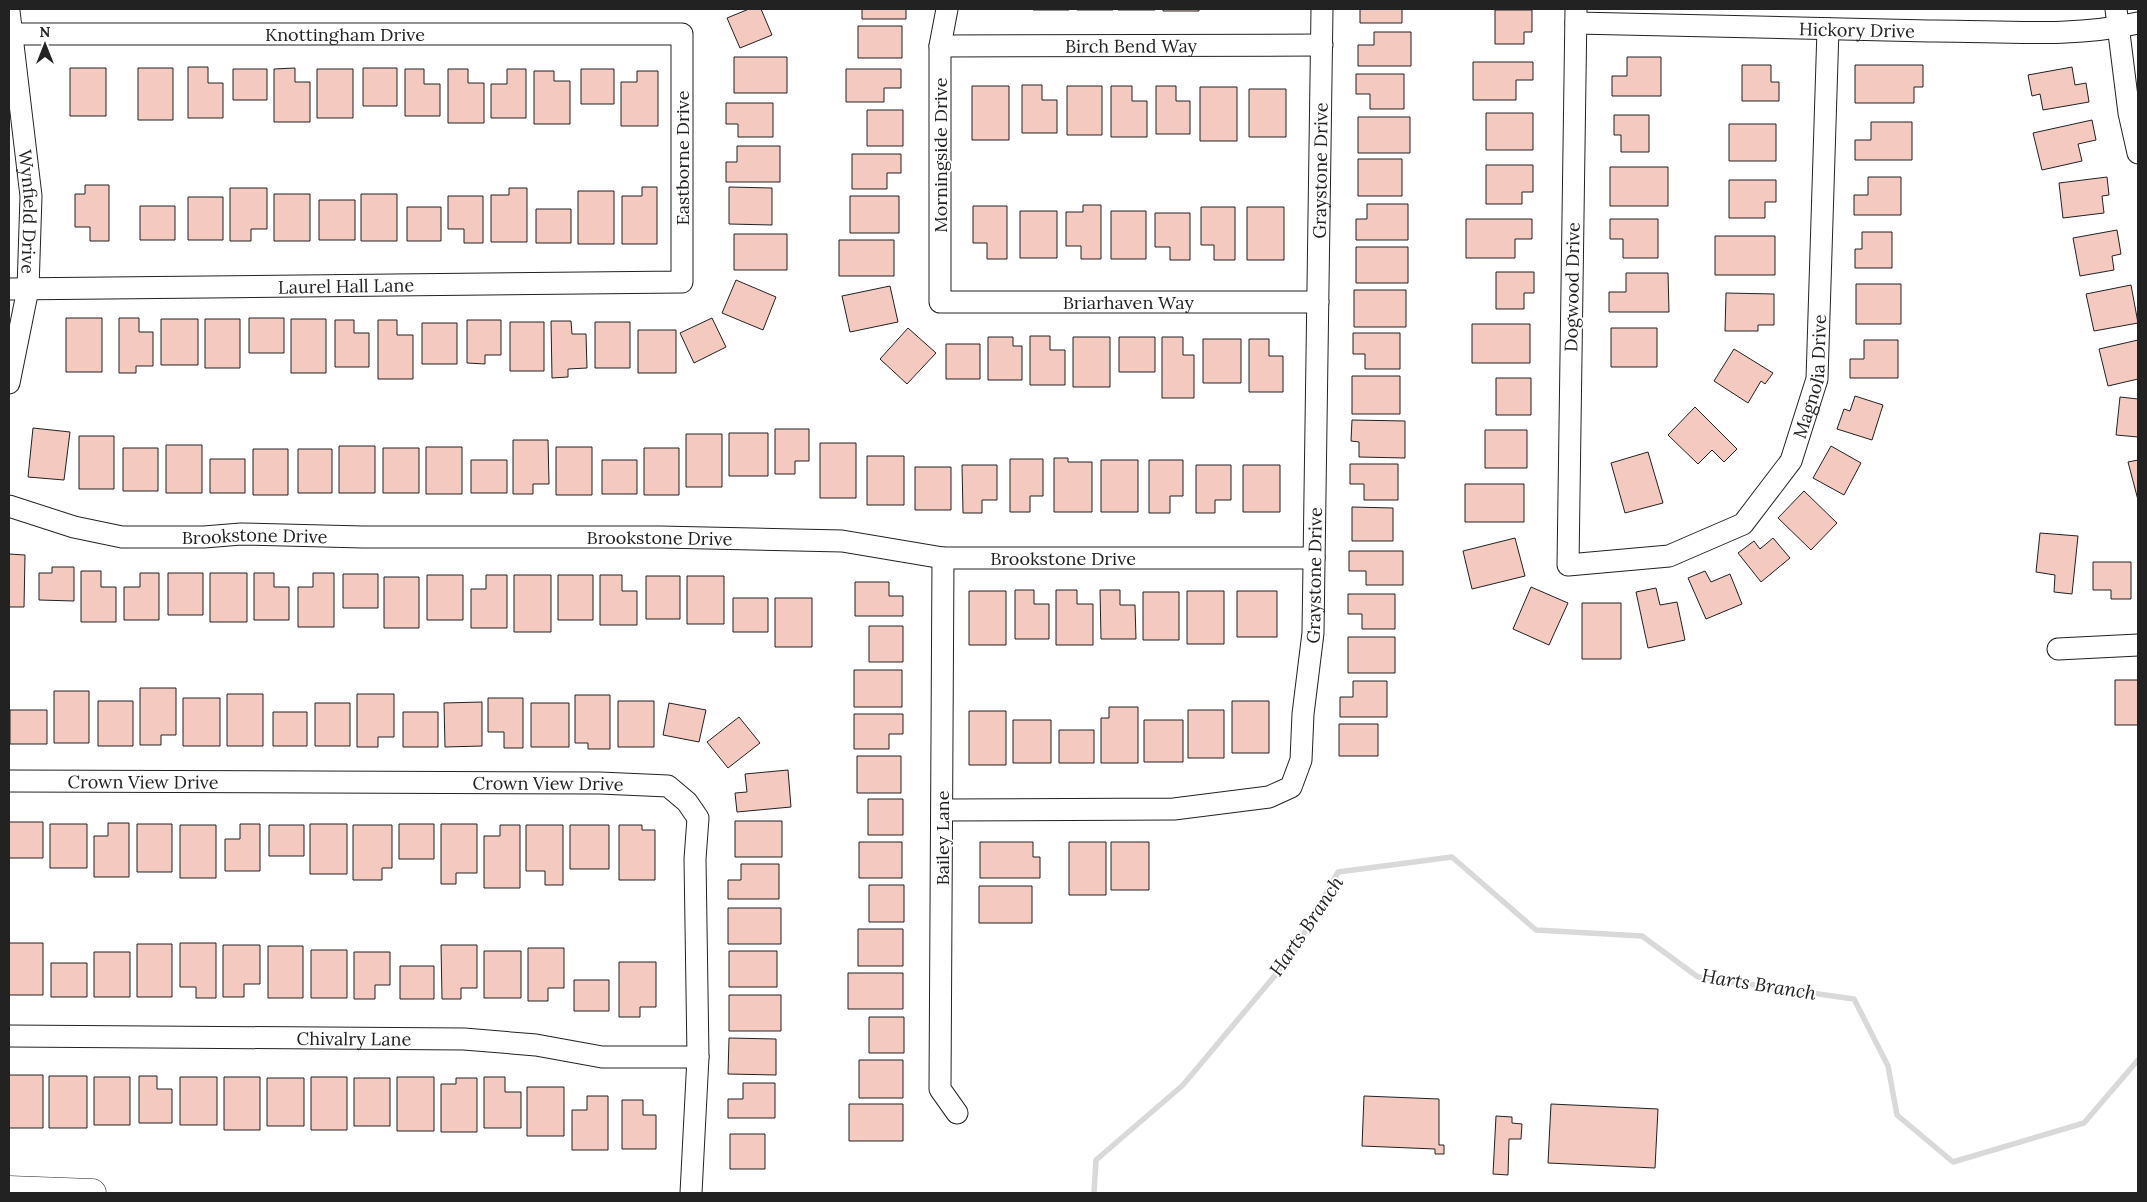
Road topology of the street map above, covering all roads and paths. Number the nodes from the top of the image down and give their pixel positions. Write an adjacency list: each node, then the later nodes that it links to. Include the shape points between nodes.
1 (947, 9): 10 (street, Morningside Drive)
2 (1322, 9): 9 (street, Graystone Drive)
3 (9, 11): 7 (street, Wynfield Drive)
4 (1576, 16): 6 (street, Hickory Drive); 20 (street, Dogwood Drive)
5 (2124, 20): 6 (street, Hickory Drive, via 2074,32); 11 (street, via 2130,113)
6 (1828, 29): 20 (street, Magnolia Drive, via 1817,379 1791,461 1743,524 1669,556)
7 (10, 34): 8 (street, Knottingham Drive); 13 (street, Wynfield Drive, via 31,196)
8 (682, 34): 12 (street, Eastborne Drive)
9 (1322, 45): 10 (street, Birch Bend Way); 15 (street, Graystone Drive)
10 (940, 46): 14 (street, Morningside Drive)
11 (2138, 153)
12 (682, 282): 13 (street, Laurel Hall Lane)
13 (18, 289): 16 (street, Wynfield Drive)
14 (940, 302): 15 (street, Briarhaven Way)
15 (1318, 302): 19 (street, Graystone Drive)
16 (9, 383)
17 (9, 506): 18 (street, Brookstone Drive, via 74,527 122,537 241,534 842,541)
18 (943, 558): 19 (street, Brookstone Drive); 24 (street, Bailey Lane)
19 (1314, 558): 24 (street, Graystone Drive, via 1313,633 1301,760 1291,787 1269,797 1174,809)
20 (1568, 566)
21 (2138, 645): 22 (street)
22 (2058, 649)
23 (9, 781): 26 (street, Crown View Drive, via 668,786 687,802 698,818 695,859)
24 (942, 810): 27 (street, Bailey Lane, via 940,1089)
25 (9, 1036): 26 (street, Chivalry Lane, via 464,1039 536,1045 602,1057)
26 (698, 1057): 30 (street, Crown View Drive)
27 (957, 1113)
28 (9, 1190): 29 (main road)
29 (92, 1193)
30 (691, 1193)

